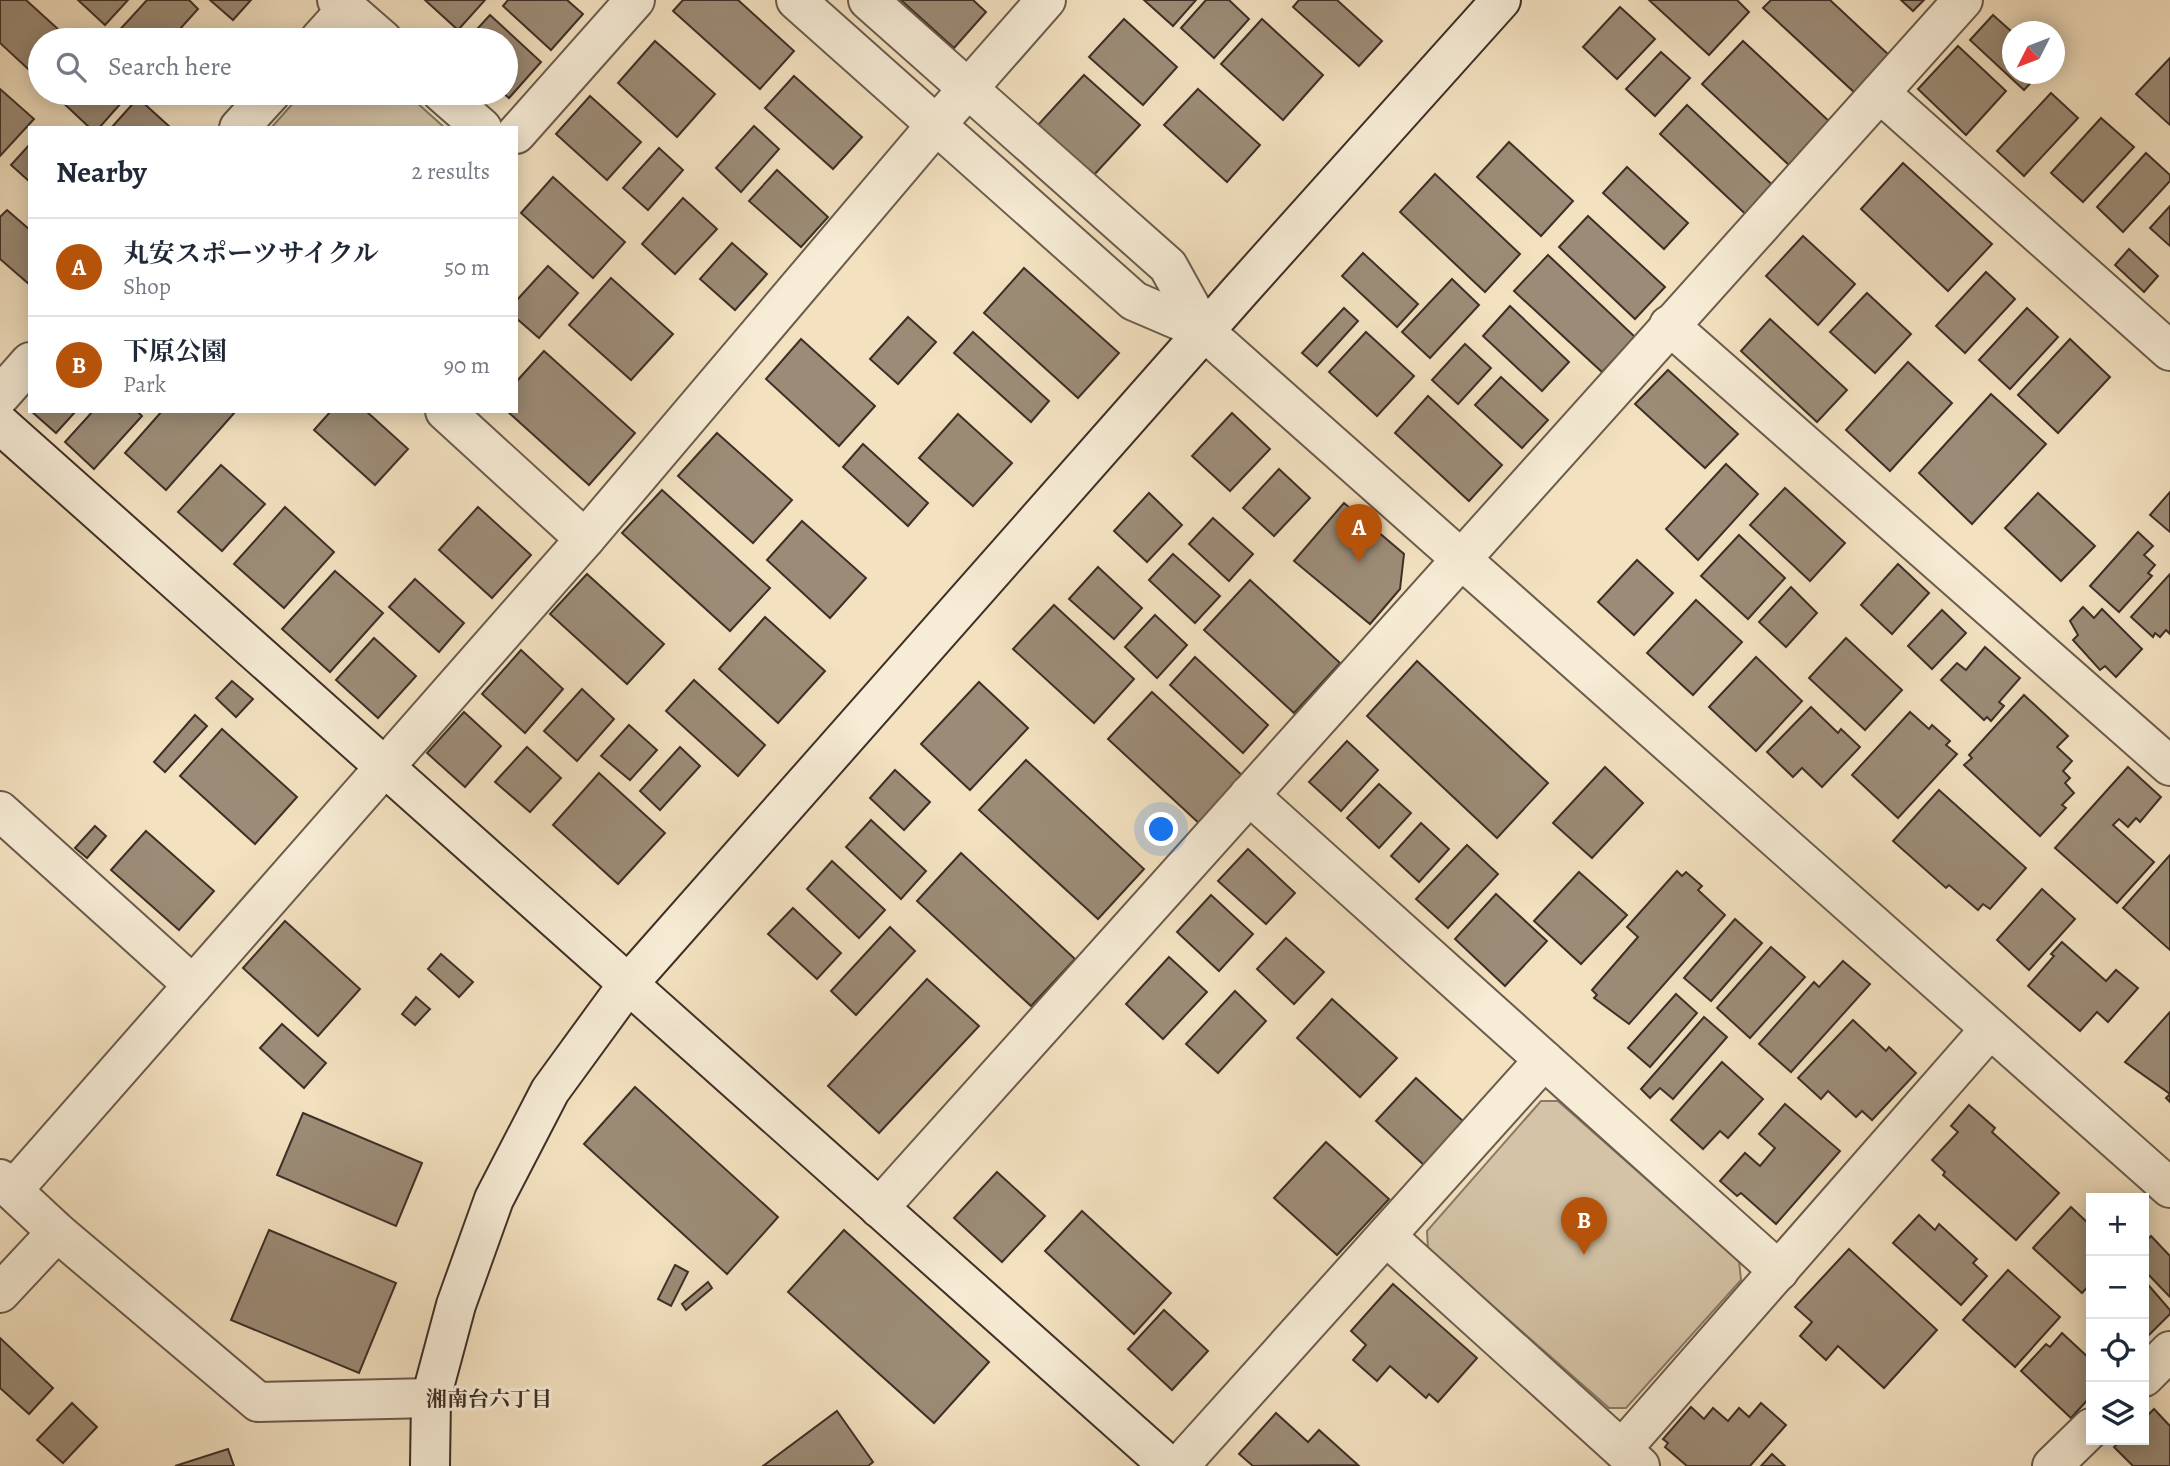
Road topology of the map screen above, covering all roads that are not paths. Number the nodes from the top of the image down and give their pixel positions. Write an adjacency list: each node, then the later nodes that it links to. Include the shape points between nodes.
1 (635, 0): 17 (street)
2 (796, 0): 14 (street)
3 (868, 0): 10 (street)
4 (1046, 0): 10 (street)
5 (1501, 0): 19 (street)
6 (1963, 0): 11 (street)
7 (342, 5): 8 (street); 9 (street)
8 (327, 28)
9 (369, 28)
10 (968, 88): 14 (street); 19 (street, via 1168,266)
11 (1880, 93): 18 (street); 20 (street)
12 (260, 105): 15 (street)
13 (456, 105): 16 (street)
14 (936, 125): 19 (street, via 1134,302); 25 (street)
15 (241, 126)
16 (480, 126)
17 (518, 132)
18 (1670, 325): 26 (street); 27 (street)
19 (1204, 331): 26 (street); 31 (street)
20 (2170, 351)
21 (28, 364): 22 (street)
22 (0, 396)
23 (447, 413): 25 (street)
24 (0, 424): 28 (street)
25 (585, 539): 28 (street)
26 (1460, 558): 29 (street); 33 (street)
27 (2170, 766)
28 (384, 767): 31 (street); 32 (street)
29 (1249, 795): 34 (street); 37 (street)
30 (0, 811): 32 (street)
31 (628, 984): 37 (street); 44 (street, via 550,1091 494,1199 456,1305)
32 (193, 985): 35 (street)
33 (1990, 1029): 36 (street); 40 (street)
34 (1544, 1060): 39 (street); 40 (street)
35 (6, 1184): 38 (street)
36 (2170, 1188)
37 (879, 1208): 48 (street)
38 (57, 1232): 41 (street); 44 (street, via 258,1402)
39 (1386, 1236): 46 (street); 49 (street)
40 (1779, 1270): 46 (street)
41 (0, 1293)
42 (2170, 1351): 43 (street)
43 (2149, 1372)
44 (431, 1398): 47 (street)
45 (2086, 1433): 50 (street)
46 (1631, 1458)
47 (430, 1466)
48 (1169, 1466)
49 (1179, 1466)
50 (2052, 1466)

